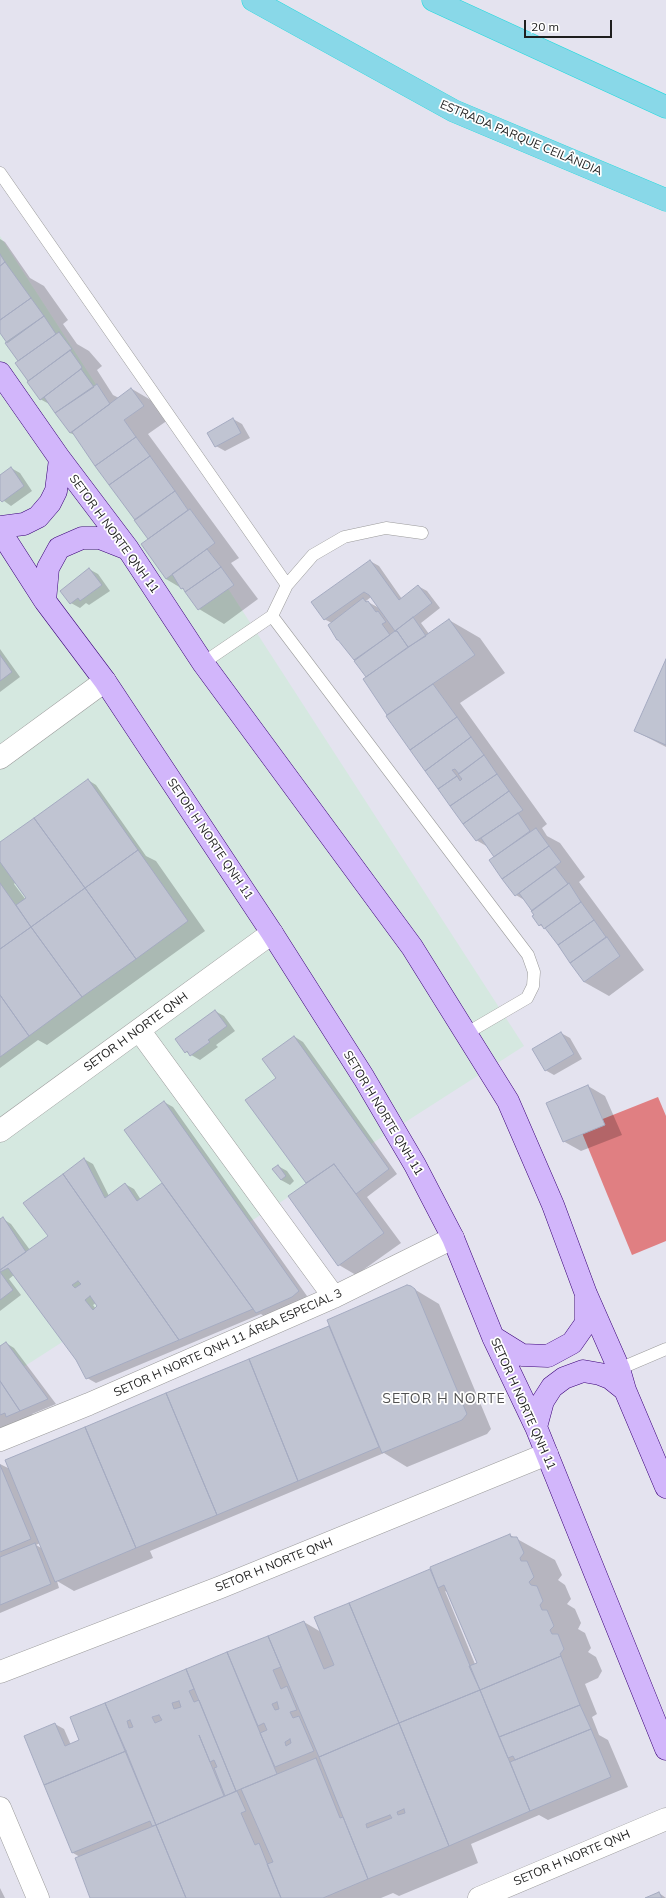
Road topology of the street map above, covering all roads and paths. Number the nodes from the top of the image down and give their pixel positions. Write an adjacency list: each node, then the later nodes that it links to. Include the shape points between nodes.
1 (253, 0): 5 (highway, ESTRADA PARQUE CEILÂNDIA, via 454,111)
2 (433, 0): 3 (highway)
3 (666, 107)
4 (0, 174): 12 (lane)
5 (666, 200)
6 (0, 373): 7 (street, SETOR H NORTE QNH 11)
7 (60, 459): 8 (street, via 56,491 38,517 24,524); 11 (street, SETOR H NORTE QNH 11)
8 (0, 527)
9 (0, 531): 13 (street, SETOR H NORTE QNH 11)
10 (422, 533): 12 (lane, via 386,528 344,537 313,555)
11 (128, 549): 13 (street, via 100,538 82,538 59,548 48,568); 15 (street, SETOR H NORTE QNH 11)
12 (287, 585): 14 (lane)
13 (45, 601): 16 (street, SETOR H NORTE QNH 11)
14 (272, 616): 15 (lane); 20 (lane, via 528,955 534,972 533,986 527,998)
15 (203, 663): 20 (street, SETOR H NORTE QNH 11, via 412,947)
16 (105, 681): 17 (street); 18 (street, SETOR H NORTE QNH 11)
17 (0, 758)
18 (272, 933): 19 (street, SETOR H NORTE QNH); 22 (street, SETOR H NORTE QNH 11, via 364,1078 415,1165)
19 (139, 1030): 21 (street, SETOR H NORTE QNH); 24 (street)
20 (467, 1033): 23 (street, SETOR H NORTE QNH 11, via 508,1101 553,1205)
21 (0, 1131)
22 (453, 1238): 24 (street, SETOR H NORTE QNH 11 ÁREA ESPECIAL 3); 25 (street, SETOR H NORTE QNH 11)
23 (586, 1294): 25 (street, via 586,1323 572,1343 548,1356 522,1355); 27 (street, SETOR H NORTE QNH 11)
24 (334, 1297): 30 (street, SETOR H NORTE QNH 11 ÁREA ESPECIAL 3)
25 (492, 1337): 29 (street, SETOR H NORTE QNH 11)
26 (666, 1349): 27 (lane)
27 (619, 1369): 28 (street, SETOR H NORTE QNH 11)
28 (625, 1390): 29 (street, via 610,1378 600,1374 583,1371 564,1378 552,1387 543,1401); 32 (street, SETOR H NORTE QNH 11)
29 (536, 1427): 31 (street, SETOR H NORTE QNH 11)
30 (0, 1440)
31 (547, 1454): 33 (street, SETOR H NORTE QNH, via 221,1587); 34 (street, SETOR H NORTE QNH 11)
32 (666, 1487)
33 (0, 1672)
34 (666, 1749)
35 (0, 1808): 37 (street)
36 (666, 1819): 38 (street, SETOR H NORTE QNH)
37 (38, 1898)
38 (478, 1898)

